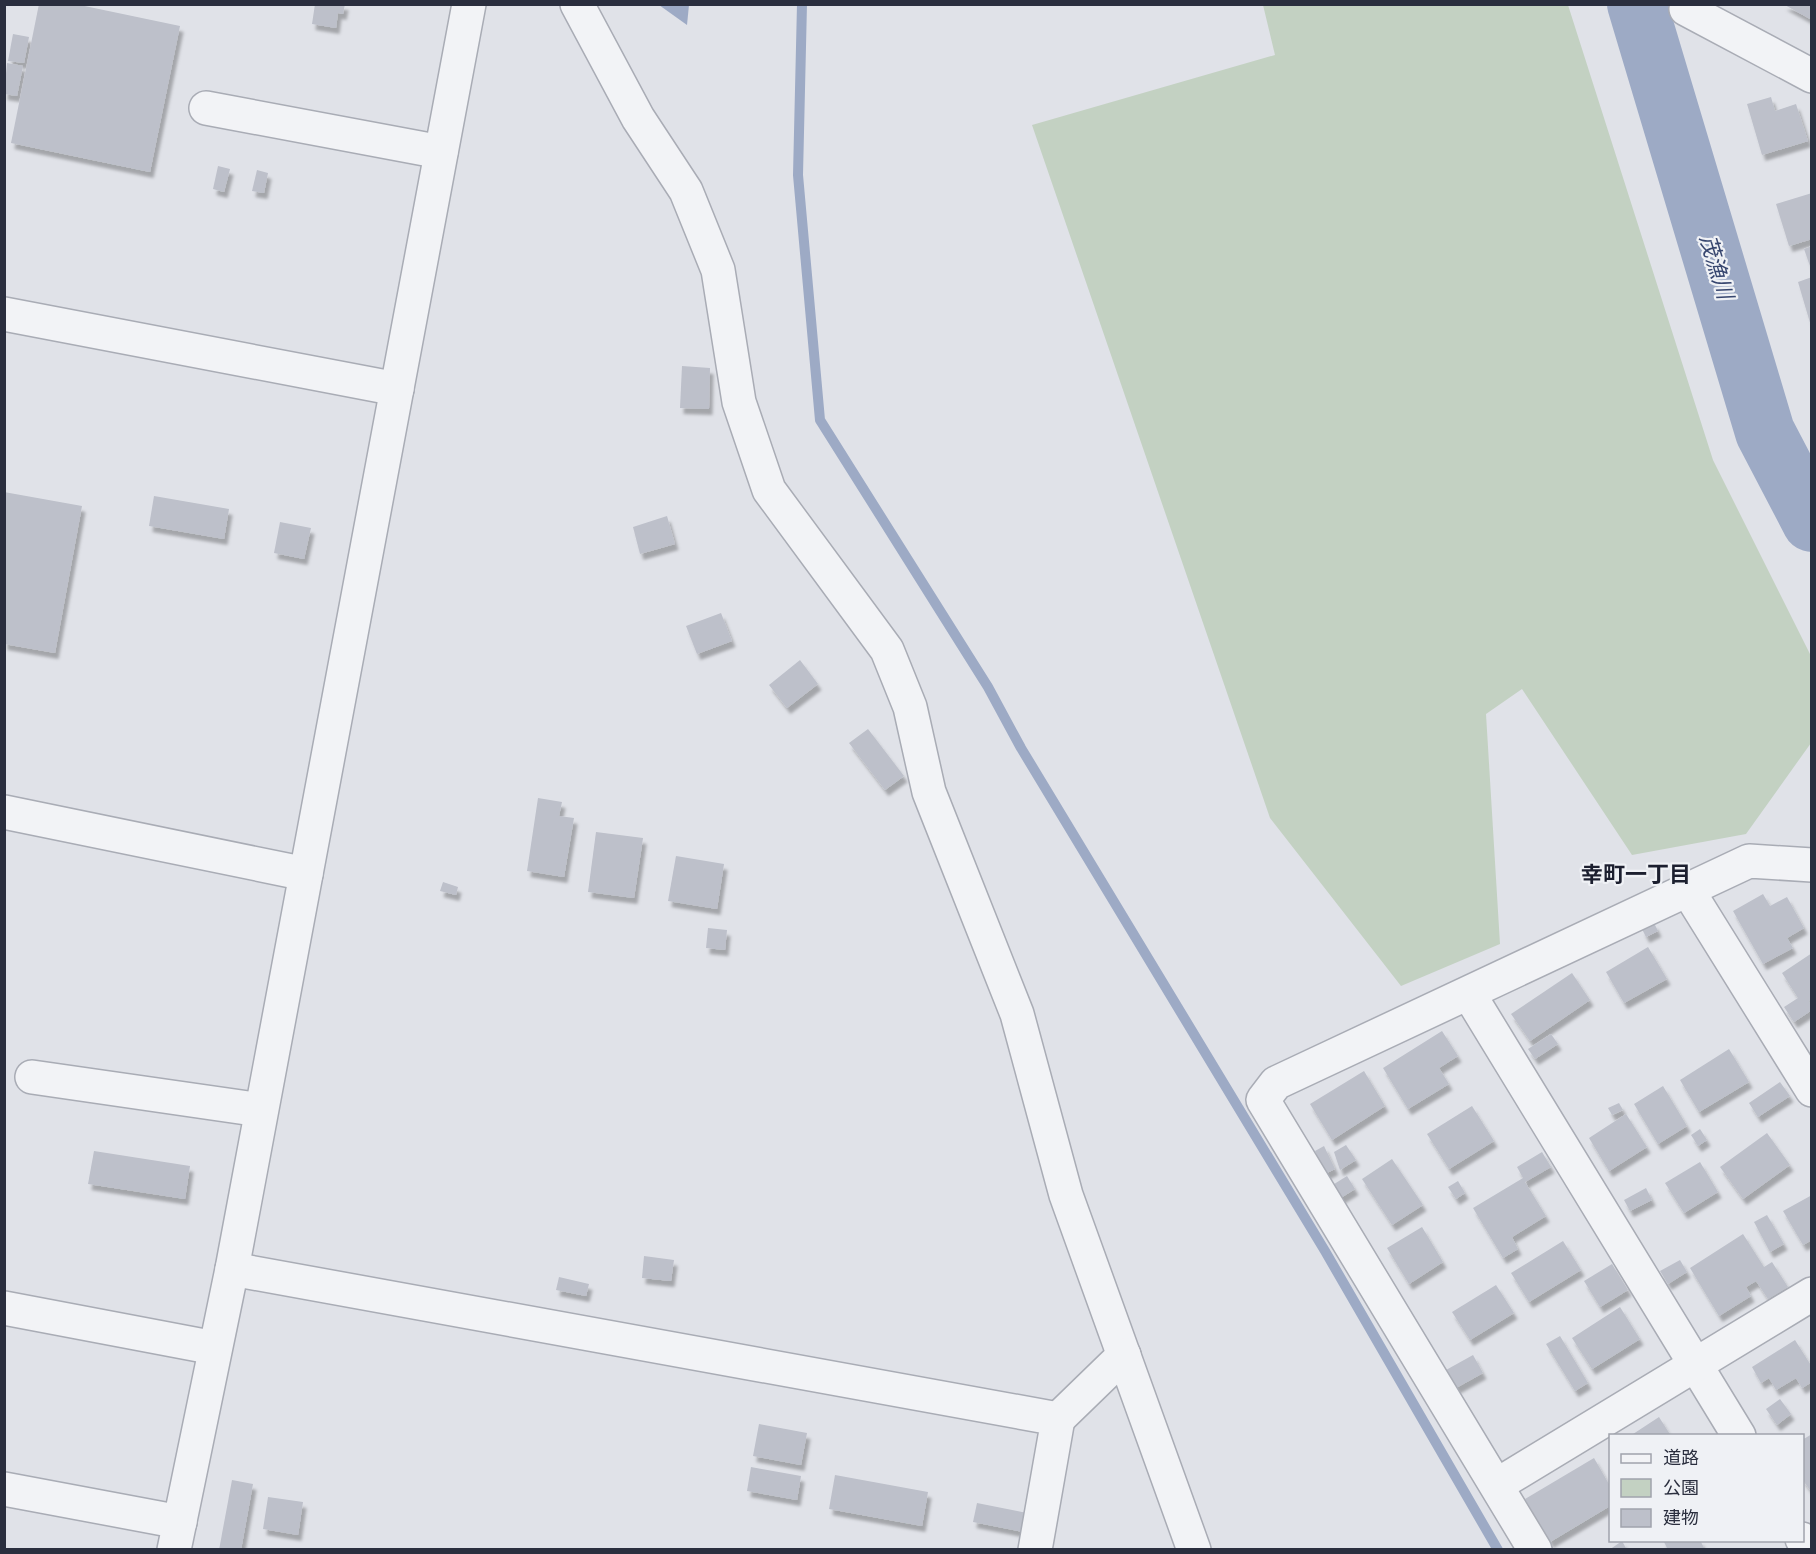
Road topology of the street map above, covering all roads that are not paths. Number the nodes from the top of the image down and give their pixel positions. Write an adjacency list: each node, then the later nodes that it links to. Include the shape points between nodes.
1 (469, 4): 6 (street)
2 (576, 4): 21 (street, via 638,118 686,191 718,270 739,402 768,490 887,650 910,706 929,792 1017,1014 1066,1195)
3 (1686, 9): 4 (street)
4 (1812, 76)
5 (206, 108): 6 (street)
6 (441, 152): 8 (street)
7 (4, 314): 8 (street)
8 (397, 389): 11 (street)
9 (4, 812): 11 (street)
10 (1812, 865): 12 (street, via 1749,861)
11 (306, 874): 16 (street)
12 (1687, 890): 13 (street); 15 (street)
13 (1469, 994): 22 (street); 25 (street, via 1276,1083 1263,1100)
14 (32, 1077): 16 (street)
15 (1812, 1090)
16 (261, 1110): 17 (street)
17 (232, 1269): 20 (street); 23 (street)
18 (1812, 1294): 22 (street)
19 (4, 1308): 20 (street)
20 (215, 1348): 27 (street)
21 (1124, 1355): 23 (street); 29 (street)
22 (1696, 1364): 24 (street); 25 (street)
23 (1058, 1419): 28 (street)
24 (1739, 1434)
25 (1497, 1485): 30 (street)
26 (4, 1489): 27 (street)
27 (177, 1536)
28 (1035, 1550)
29 (1194, 1550)
30 (1535, 1550)

